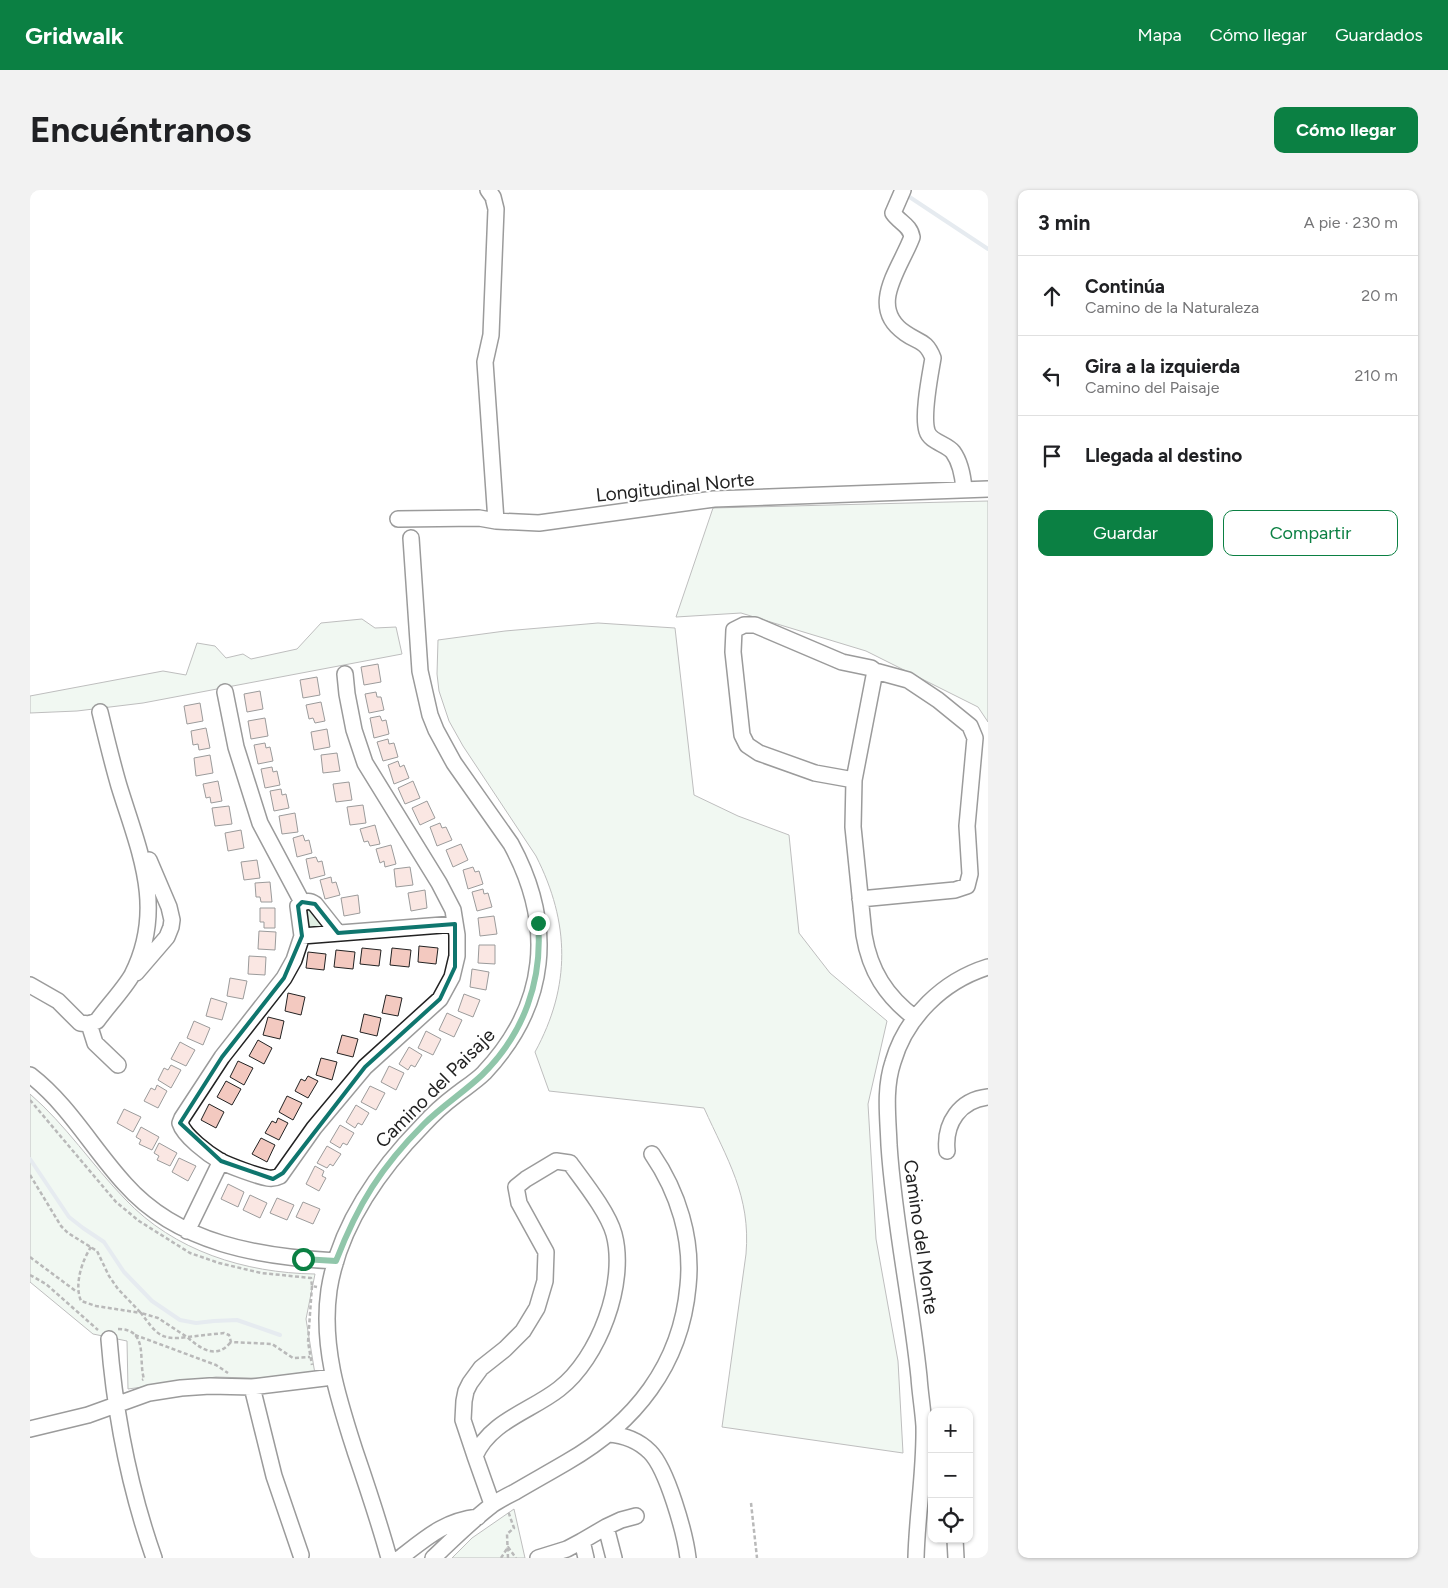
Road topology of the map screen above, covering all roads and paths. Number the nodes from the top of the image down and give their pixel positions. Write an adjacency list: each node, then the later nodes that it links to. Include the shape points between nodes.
1 (488, 190): 6 (street, via 496,209 491,335 485,362)
2 (903, 190): 3 (street, via 894,213 910,229 912,237 887,292 888,308 893,323 906,334 924,342 930,350 933,358 925,418 927,433 953,451)
3 (964, 489): 4 (street, Longitudinal Norte); 6 (street, Longitudinal Norte, via 714,499 539,523)
4 (988, 489)
5 (398, 519): 6 (street, Longitudinal Norte, via 480,518)
6 (496, 521)
7 (411, 538): 34 (street, Camino del Paisaje, via 420,671 430,715 444,747 520,861 536,908 538,968 526,1011 506,1048 482,1075 424,1123 389,1163 358,1209)
8 (875, 671): 12 (street); 12 (street, via 842,662 755,625 744,625 734,630 733,652 742,734 747,745 759,753 815,773); 14 (street, via 908,680 970,726 975,738 967,826 970,874 967,886 954,890)
9 (345, 674): 16 (street, via 354,730 365,763 439,883 453,910)
10 (225, 692): 15 (street, via 236,747 260,823)
11 (100, 712): 13 (street)
12 (854, 780): 14 (street, via 853,827)
13 (138, 845): 20 (street, via 148,888 147,918 142,948); 20 (street, via 157,878 172,920 167,937)
14 (860, 899): 22 (street, via 871,964 894,1001)
15 (302, 902): 17 (street, via 311,901 320,907); 18 (street, via 298,906)
16 (454, 924): 17 (street); 29 (street, via 458,945 455,967 440,999 365,1066 314,1128 283,1173 276,1178 268,1178)
17 (338, 933): 18 (street)
18 (302, 936): 29 (street, via 284,978 222,1057 180,1123 201,1147)
19 (988, 968): 22 (street, Camino del Monte, via 950,985)
20 (131, 977): 23 (street, via 97,1021)
21 (30, 985): 23 (street, via 58,1001 80,1023)
22 (915, 1018): 53 (street, Camino del Monte, via 895,1055 887,1096 891,1170 915,1335 924,1426)
23 (89, 1024): 24 (street, via 95,1043)
24 (118, 1065)
25 (30, 1075): 31 (street, via 68,1111 130,1189)
26 (988, 1096): 27 (street, via 967,1103 955,1115 948,1130)
27 (948, 1151)
28 (652, 1154): 49 (street, via 671,1186 683,1223 689,1261 687,1299 678,1337 662,1373 638,1406)
29 (221, 1161): 31 (street)
30 (30, 1175): 32 (path, via 60,1226)
31 (187, 1231): 34 (street, via 241,1249)
32 (91, 1247): 36 (path, via 85,1257); 37 (path, via 98,1251 108,1276 118,1290)
33 (30, 1257): 36 (path)
34 (336, 1261): 43 (street, Camino del Paisaje, via 327,1313)
35 (312, 1286): 42 (path)
36 (77, 1292): 37 (path, via 81,1300 96,1306)
37 (141, 1313): 39 (path, via 158,1318); 39 (path, via 158,1333 168,1339)
38 (135, 1335): 45 (path, via 216,1365 227,1371)
39 (187, 1337): 41 (path, via 224,1333 229,1335); 41 (path, via 201,1349 213,1352 222,1350)
40 (109, 1340): 47 (street)
41 (231, 1342): 42 (path, via 272,1344 292,1358)
42 (310, 1356): 44 (path)
43 (333, 1377): 44 (street); 62 (street, Camino del Paisaje)
44 (316, 1379): 46 (street)
45 (237, 1386): 46 (street); 47 (street, via 181,1388 149,1393)
46 (252, 1387): 60 (street, via 274,1476)
47 (116, 1404): 48 (street, via 88,1415); 61 (street, via 128,1469)
48 (30, 1429)
49 (608, 1434): 51 (street, via 570,1461); 71 (street, via 636,1441 655,1458 679,1517)
50 (475, 1456): 50 (street, via 463,1420 466,1391 481,1368 523,1331 537,1308 545,1280 546,1252 518,1203 516,1187 556,1161 570,1163 606,1216 613,1233 616,1271 610,1308 588,1355 560,1389 494,1429); 51 (street)
51 (498, 1501): 55 (street); 59 (path, via 514,1528 507,1534)
52 (751, 1503): 72 (path)
53 (926, 1511): 73 (street, Camino del Monte)
54 (636, 1516): 56 (street)
55 (478, 1517): 63 (street, via 436,1530); 64 (street)
56 (606, 1527): 57 (street); 70 (street)
57 (582, 1541): 68 (street); 69 (street)
58 (955, 1543): 74 (street)
59 (508, 1547): 65 (path); 66 (path); 67 (path)
60 (301, 1555)
61 (154, 1558)
62 (389, 1558)
63 (400, 1558)
64 (433, 1558)
65 (501, 1558)
66 (508, 1558)
67 (516, 1558)
68 (538, 1558)
69 (586, 1558)
70 (614, 1558)
71 (688, 1558)
72 (757, 1558)
73 (916, 1558)
74 (956, 1558)

